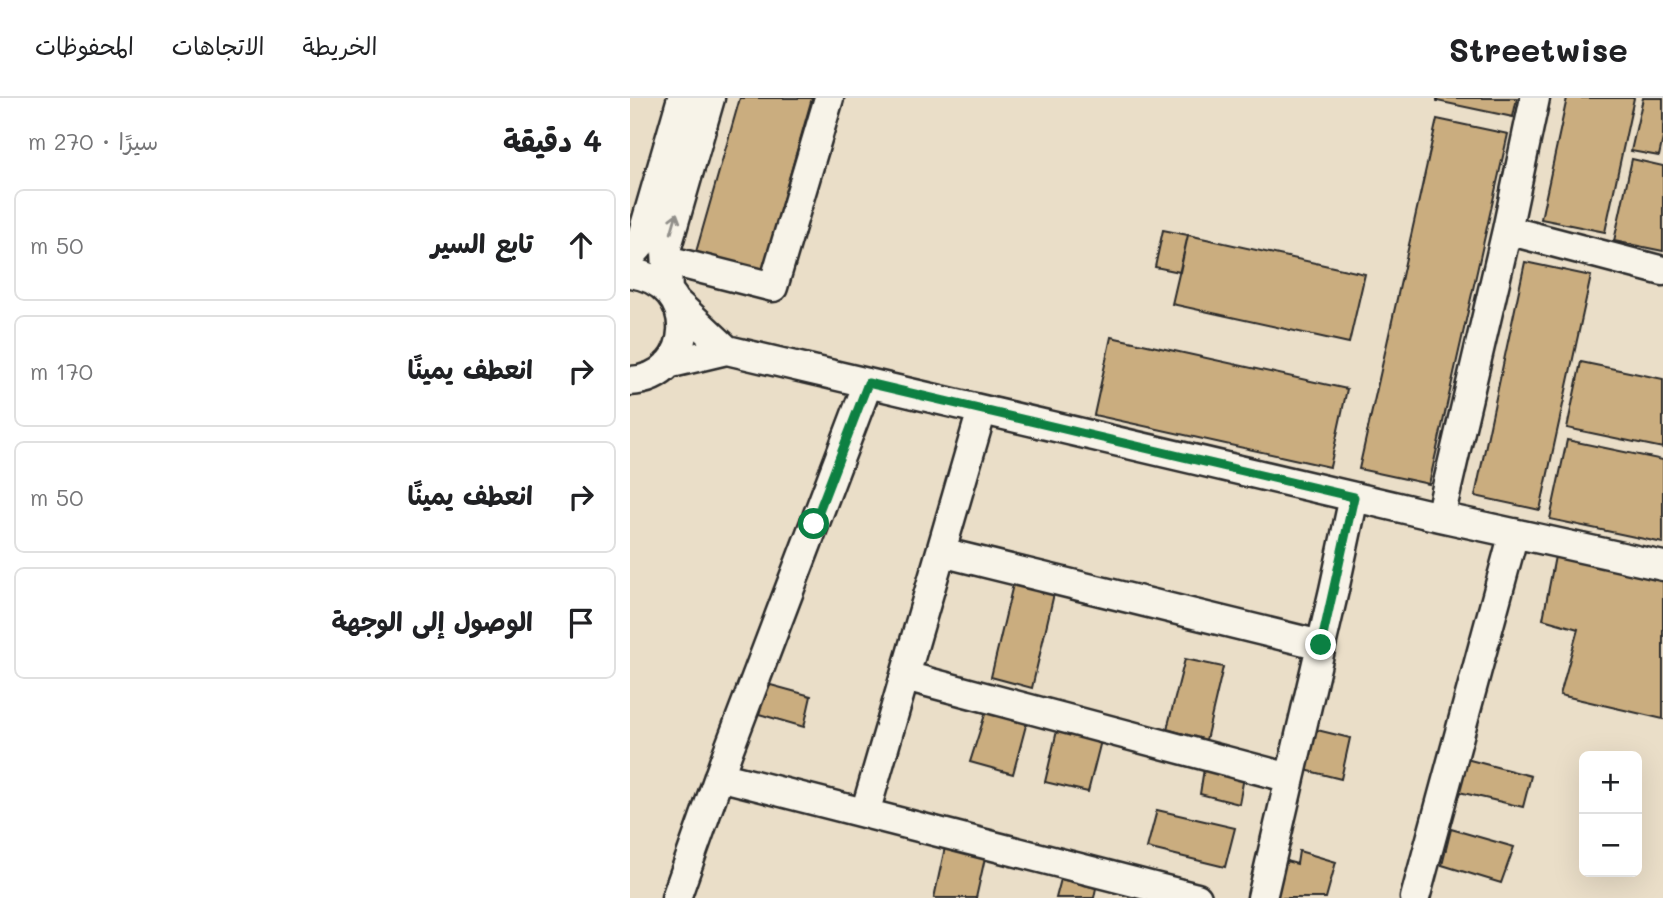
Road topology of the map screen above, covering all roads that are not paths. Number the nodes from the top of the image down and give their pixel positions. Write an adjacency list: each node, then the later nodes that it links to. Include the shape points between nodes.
1 (682, 98): 6 (street, via 639,247)
2 (710, 98): 7 (street, one-way to 2, via 666,250)
3 (829, 98): 7 (street, via 773,287)
4 (1535, 98): 5 (street)
5 (1507, 230): 8 (street); 17 (street)
6 (630, 257)
7 (667, 260): 10 (street)
8 (1663, 271)
9 (630, 273): 10 (street, via 657,281)
10 (673, 297): 11 (street); 12 (street, via 682,319 682,335)
11 (727, 350): 12 (street); 13 (street)
12 (668, 364): 14 (street)
13 (868, 383): 15 (street); 23 (street)
14 (633, 384)
15 (982, 410): 16 (street); 19 (street)
16 (1354, 497): 17 (street); 21 (street)
17 (1440, 517): 18 (street)
18 (1514, 533): 20 (street); 29 (street)
19 (940, 552): 21 (street); 22 (street)
20 (1663, 566)
21 (1321, 645): 24 (street)
22 (905, 676): 24 (street); 25 (street)
23 (719, 776): 25 (street); 26 (street)
24 (1290, 778): 28 (street)
25 (865, 813): 27 (street)
26 (676, 898)
27 (1198, 898)
28 (1262, 898)
29 (1416, 898)

